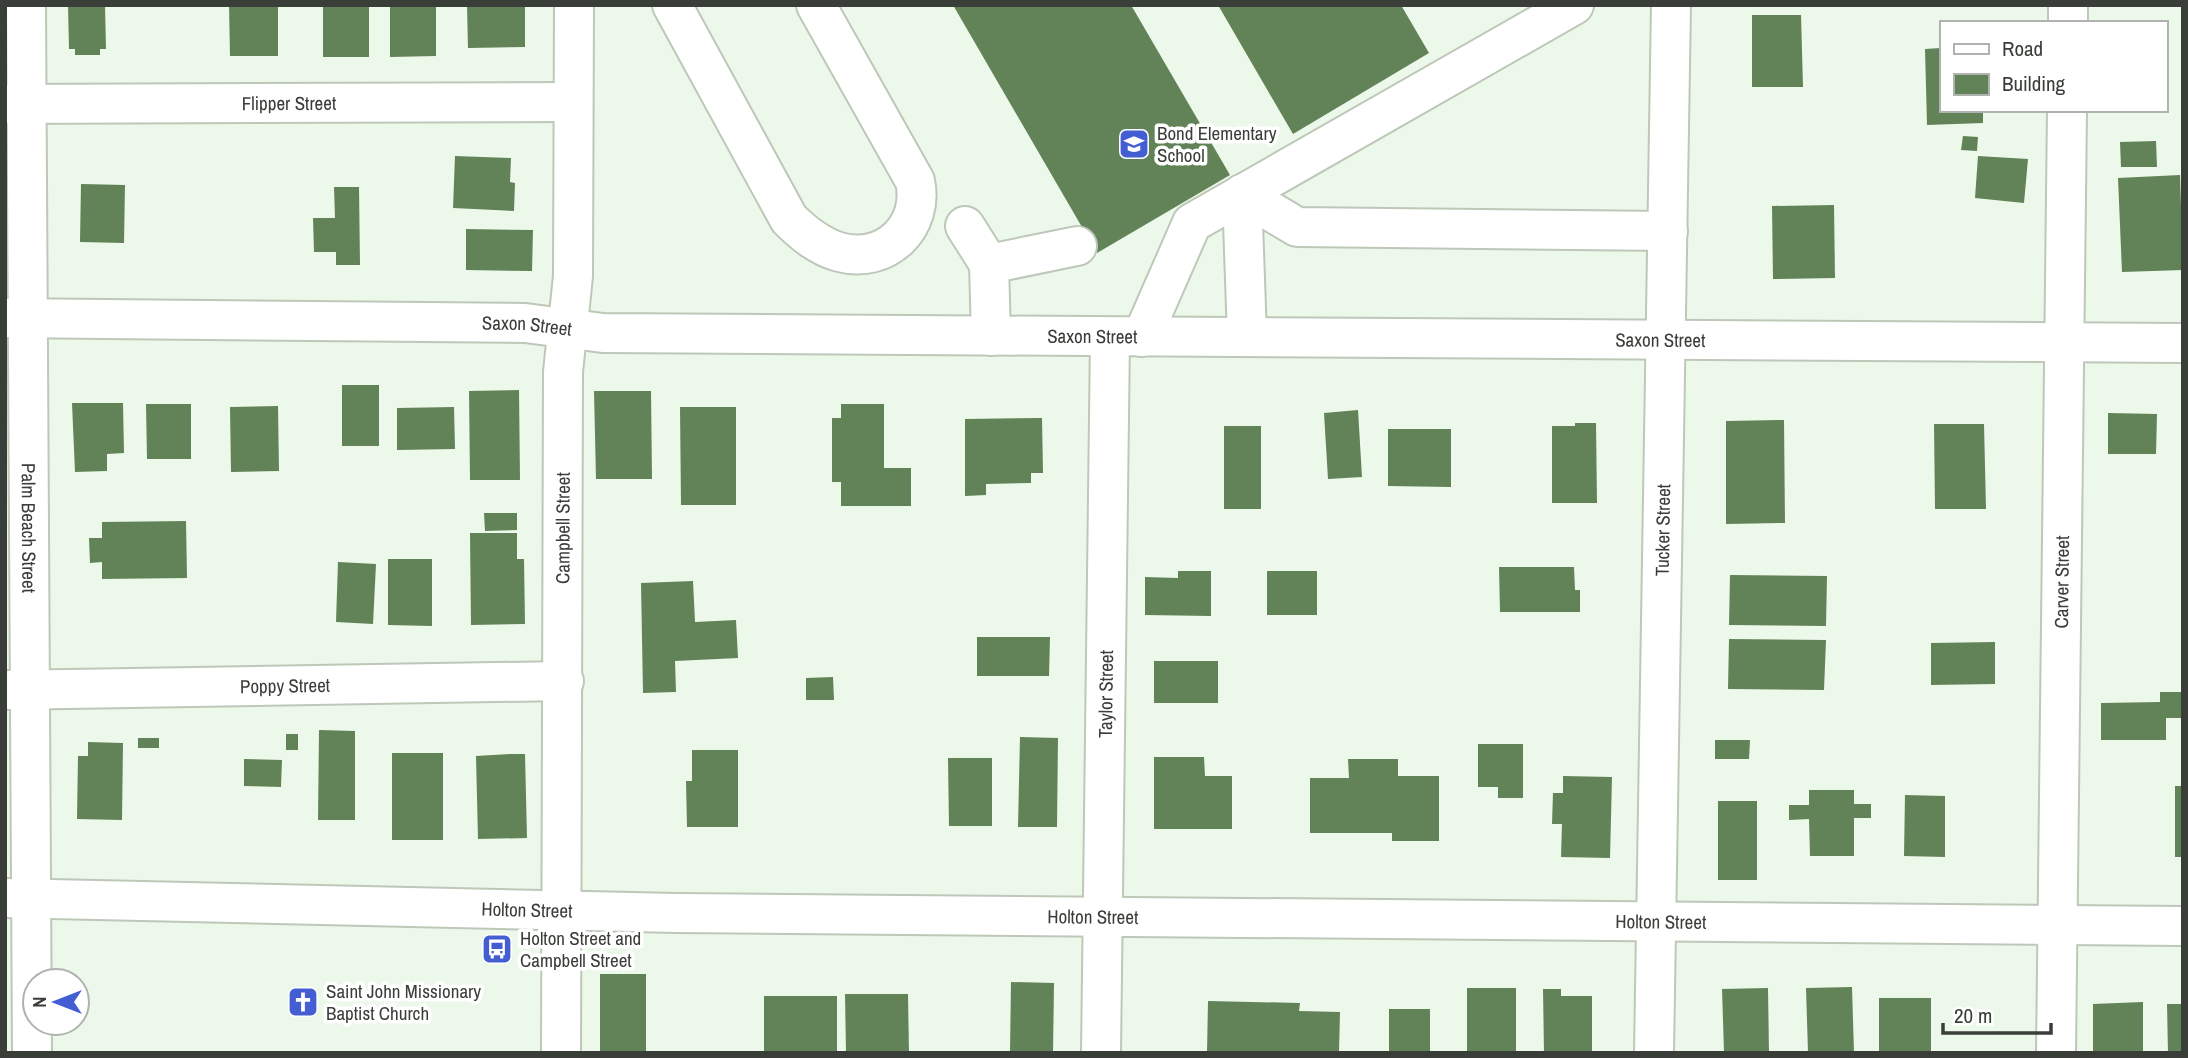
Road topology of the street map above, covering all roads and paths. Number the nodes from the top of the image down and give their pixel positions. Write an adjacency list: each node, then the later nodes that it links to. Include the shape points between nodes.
1 (26, 5): 8 (street, Palm Beach Street)
2 (574, 5): 7 (street, Campbell Street)
3 (672, 5): 4 (street, via 789,219 824,247 861,255 886,247 910,228 919,197 915,181)
4 (816, 5)
5 (1574, 5): 10 (street)
6 (1671, 5): 12 (street, Tucker Street)
7 (571, 102): 8 (street, Flipper Street); 16 (street, Campbell Street, via 573,276)
8 (16, 103): 15 (street, Palm Beach Street)
9 (2067, 112): 21 (street, Carver Street)
10 (1242, 194): 12 (street, via 1297,227); 18 (street, via 1192,223); 19 (street)
11 (965, 226): 14 (street)
12 (1668, 231): 20 (street, Tucker Street)
13 (1077, 246): 14 (street)
14 (989, 264): 17 (street)
15 (16, 318): 16 (street, Saxon Street, via 525,323); 24 (street, Palm Beach Street)
16 (568, 328): 17 (street, Saxon Street, via 603,333); 23 (street, Campbell Street, via 563,372)
17 (991, 336): 18 (street, Saxon Street)
18 (1126, 337): 19 (street, Saxon Street); 27 (street, Taylor Street)
19 (1247, 337): 20 (street, Saxon Street)
20 (1668, 340): 21 (street, Saxon Street); 28 (street, Tucker Street)
21 (2064, 341): 22 (street, Saxon Street); 29 (street, Carver Street)
22 (2183, 343)
23 (564, 681): 24 (street, Poppy Street); 26 (street, Campbell Street)
24 (18, 690): 25 (street, Palm Beach Street)
25 (18, 898): 26 (street, Holton Street); 31 (street, Palm Beach Street)
26 (562, 912): 27 (street, Holton Street); 32 (street, Campbell Street)
27 (1103, 918): 28 (street, Holton Street); 33 (street, Taylor Street)
28 (1657, 920): 29 (street, Holton Street); 34 (street, Tucker Street)
29 (2055, 926): 30 (street, Holton Street); 35 (street, Carver Street)
30 (2183, 926)
31 (32, 1053)
32 (561, 1053)
33 (1101, 1053)
34 (1654, 1053)
35 (2056, 1053)

